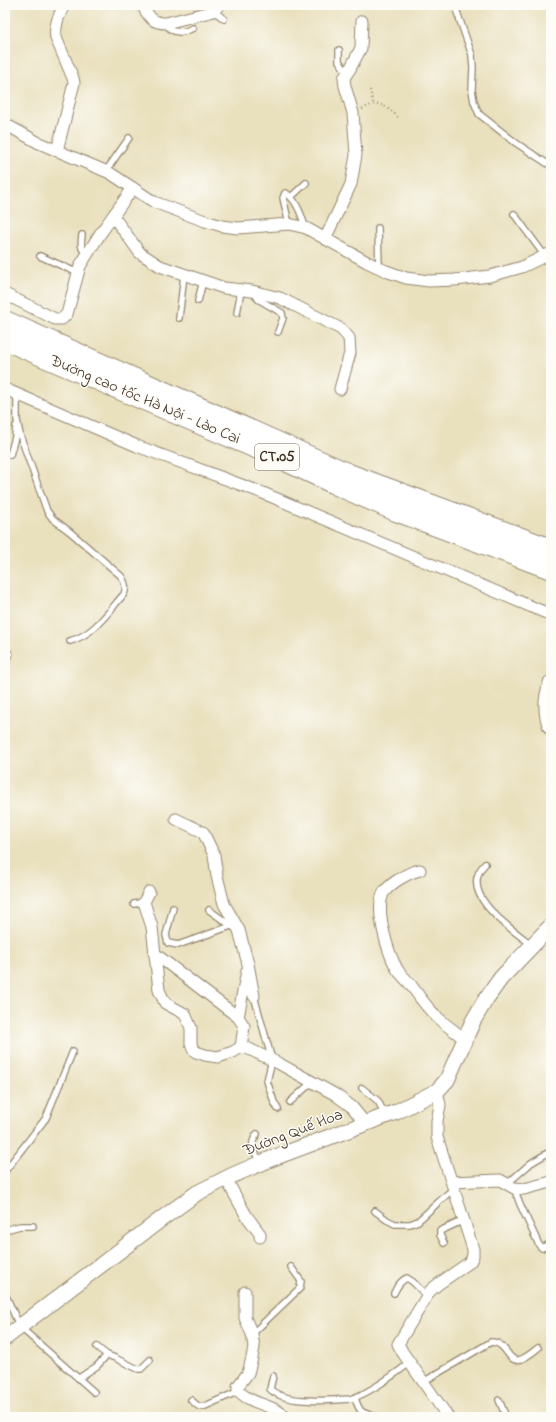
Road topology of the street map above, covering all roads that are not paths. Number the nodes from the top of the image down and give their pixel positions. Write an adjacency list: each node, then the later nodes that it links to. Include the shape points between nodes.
1 (64, 5): 13 (street, via 55,31 74,83)
2 (142, 5): 7 (street, via 154,21)
3 (216, 8): 5 (lane); 7 (street)
4 (457, 12): 14 (lane, via 472,55 472,90 479,114)
5 (224, 19)
6 (362, 21): 10 (street, via 361,48)
7 (166, 23): 8 (lane, via 168,28 178,32)
8 (193, 28)
9 (339, 50): 10 (lane, via 339,61)
10 (347, 73): 26 (street, via 344,78 353,112 356,155 351,184)
11 (5, 124): 13 (street)
12 (129, 138): 15 (lane)
13 (57, 151): 15 (street)
14 (551, 166)
15 (106, 171): 17 (street)
16 (306, 184): 18 (lane)
17 (133, 188): 20 (street); 21 (street, via 150,200 222,226 238,228)
18 (291, 196): 21 (lane, via 286,193 283,198); 22 (lane)
19 (514, 214): 28 (lane)
20 (113, 216): 24 (street); 29 (street)
21 (289, 224): 22 (street)
22 (306, 228): 26 (street)
23 (378, 228): 31 (lane)
24 (126, 233): 27 (lane); 33 (street, via 140,253 160,266)
25 (82, 235): 29 (lane, via 80,246)
26 (325, 239): 31 (street)
27 (129, 249)
28 (548, 254): 31 (street, via 522,267 490,276 455,280 406,278)
29 (87, 255): 32 (street)
30 (40, 256): 32 (lane)
31 (379, 268)
32 (78, 273): 36 (street, via 67,314 62,319 55,319)
33 (184, 275): 34 (street); 39 (lane)
34 (203, 281): 35 (street, via 224,288); 37 (lane)
35 (247, 290): 38 (lane); 41 (lane, via 282,313 283,318); 43 (street, via 280,298 342,329 349,338 350,353)
36 (5, 294)
37 (198, 301)
38 (237, 313)
39 (179, 318)
40 (5, 321): 48 (highway, Đường cao tốc Hà Nội - Lào Cai / CT.05, via 349,474)
41 (278, 332)
42 (5, 340): 49 (highway, Đường cao tốc Hà Nội - Lào Cai / CT.05, via 396,511)
43 (340, 389)
44 (5, 390): 45 (street)
45 (17, 394): 46 (lane); 50 (street, via 137,446 263,493)
46 (17, 420): 47 (lane); 51 (lane, via 47,511 125,582 124,594 96,625 85,636)
47 (10, 455)
48 (551, 549)
49 (551, 569)
50 (551, 615)
51 (70, 641)
52 (551, 683): 53 (street, via 547,698)
53 (551, 727)
54 (176, 819): 61 (street, via 203,832 214,855 224,904)
55 (485, 864): 62 (lane, via 480,868 477,877 478,888 487,907)
56 (420, 870): 68 (street, via 404,876 382,897 382,926 386,946 398,970 432,1012)
57 (149, 892): 63 (street, via 139,903 152,927)
58 (173, 908): 61 (lane, via 166,934 168,943 173,945)
59 (209, 910): 61 (lane)
60 (551, 926): 62 (street, Đường Quế Hoa)
61 (235, 928): 64 (street)
62 (533, 946): 68 (street, Đường Quế Hoa, via 501,978 473,1021)
63 (154, 953): 67 (street); 69 (street, via 159,990 165,1003 185,1014 191,1028 193,1049 205,1055 218,1057)
64 (248, 964): 65 (street); 66 (street)
65 (240, 990): 66 (lane); 67 (street)
66 (254, 996): 71 (lane)
67 (238, 1017): 69 (street, via 244,1026)
68 (465, 1039): 74 (street, Đường Quế Hoa, via 446,1080)
69 (241, 1047): 71 (street)
70 (73, 1051): 82 (lane, via 46,1118)
71 (272, 1060): 72 (street); 76 (lane, via 267,1081)
72 (312, 1082): 75 (lane); 78 (street, via 352,1107)
73 (362, 1088): 77 (lane, via 378,1101)
74 (437, 1091): 77 (street, Đường Quế Hoa); 85 (street, via 440,1105 437,1137)
75 (290, 1102)
76 (278, 1109)
77 (385, 1116): 78 (street, Đường Quế Hoa)
78 (366, 1124): 81 (street, Đường Quế Hoa)
79 (257, 1134): 81 (lane, via 253,1146)
80 (551, 1151): 86 (lane, via 531,1162)
81 (261, 1164): 83 (street, Đường Quế Hoa)
82 (5, 1171)
83 (226, 1178): 91 (street); 99 (street, Đường Quế Hoa, via 197,1193)
84 (551, 1182): 86 (street, via 524,1189)
85 (453, 1185): 86 (street, via 500,1180); 87 (lane, via 418,1221 410,1224 395,1224); 88 (street)
86 (511, 1186): 93 (lane, via 539,1245 544,1248)
87 (375, 1211)
88 (464, 1220): 92 (lane, via 440,1231); 98 (street, via 474,1256)
89 (32, 1226): 90 (lane, via 25,1225)
90 (5, 1230)
91 (260, 1237)
92 (444, 1243)
93 (551, 1243)
94 (291, 1266): 100 (lane, via 301,1281 300,1288)
95 (245, 1292): 100 (street, via 245,1318)
96 (394, 1292): 98 (lane, via 407,1278)
97 (5, 1294): 99 (lane)
98 (427, 1296): 106 (street, via 398,1344)
99 (20, 1327): 101 (street, Đường Quế Hoa); 108 (lane)
100 (252, 1334): 111 (street, via 252,1358 248,1373 238,1386)
101 (5, 1338)
102 (97, 1347): 104 (lane)
103 (538, 1348): 109 (lane, via 516,1360 512,1359 500,1344 491,1342)
104 (107, 1355): 105 (lane, via 138,1369); 108 (lane, via 97,1366)
105 (150, 1360)
106 (410, 1363): 109 (street); 112 (lane)
107 (273, 1376): 112 (lane, via 270,1389 289,1398 307,1401)
108 (79, 1378): 110 (lane)
109 (423, 1382): 117 (street)
110 (94, 1392)
111 (239, 1392): 113 (lane, via 203,1407); 115 (street, via 249,1400 275,1410)
112 (355, 1398): 116 (lane, via 358,1408 363,1413)
113 (191, 1400)
114 (499, 1400): 118 (lane)
115 (285, 1417)
116 (378, 1417)
117 (448, 1417)
118 (506, 1417)

